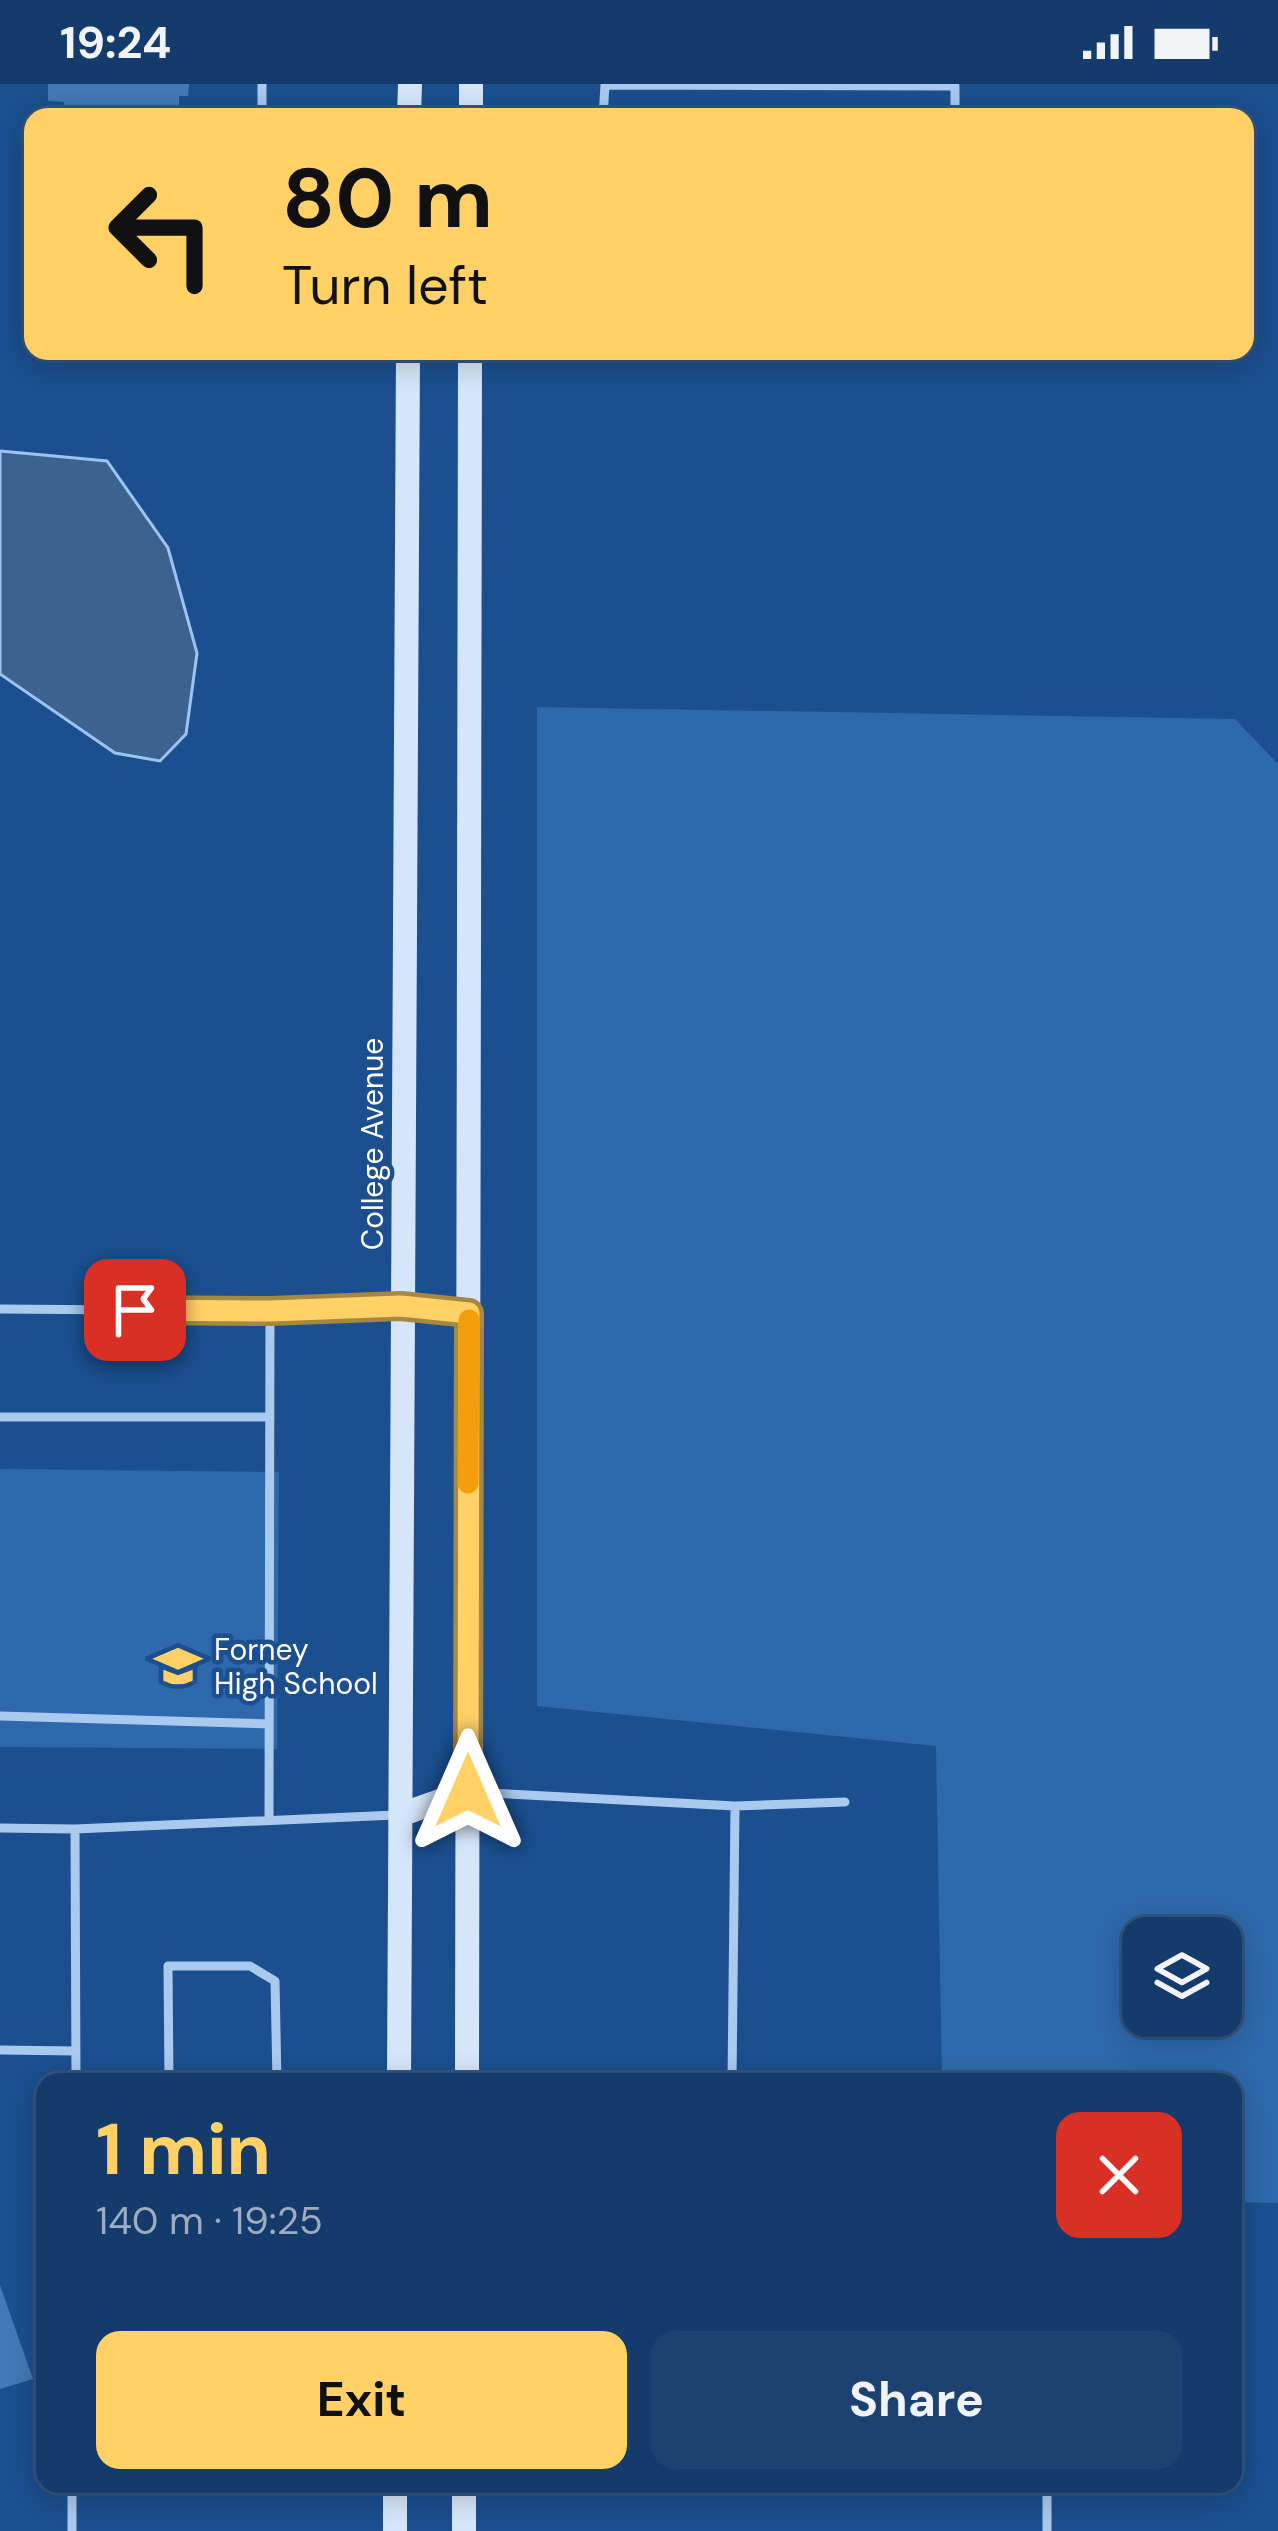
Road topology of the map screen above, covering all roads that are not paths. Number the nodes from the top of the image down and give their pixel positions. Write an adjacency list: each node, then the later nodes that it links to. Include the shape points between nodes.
1 (604, 85): 2 (lane, via 956,86)
2 (955, 108)
3 (408, 360): 5 (main road, College Avenue)
4 (470, 360): 8 (main road)
5 (401, 1306): 7 (lane); 8 (main road); 16 (main road, College Avenue)
6 (0, 1309): 7 (lane)
7 (270, 1311): 10 (lane)
8 (469, 1313): 13 (main road)
9 (0, 1417): 10 (lane)
10 (270, 1417): 12 (lane)
11 (0, 1716): 12 (lane)
12 (269, 1724): 17 (lane)
13 (468, 1791): 15 (lane); 16 (main road); 26 (main road)
14 (845, 1802): 15 (lane)
15 (735, 1806): 27 (lane)
16 (400, 1815): 17 (lane); 25 (main road, College Avenue)
17 (269, 1818): 19 (lane)
18 (0, 1828): 19 (lane)
19 (75, 1829): 21 (lane)
20 (0, 2050): 21 (lane)
21 (76, 2051): 22 (lane)
22 (76, 2073)
23 (169, 2073): 24 (lane, via 168,1966 250,1966 274,1981)
24 (277, 2073)
25 (399, 2073)
26 (466, 2073)
27 (732, 2073)
28 (72, 2493): 32 (lane)
29 (395, 2493): 33 (main road)
30 (464, 2493): 34 (main road)
31 (1048, 2493): 35 (lane)
32 (72, 2531)
33 (395, 2531)
34 (464, 2531)
35 (1047, 2531)

